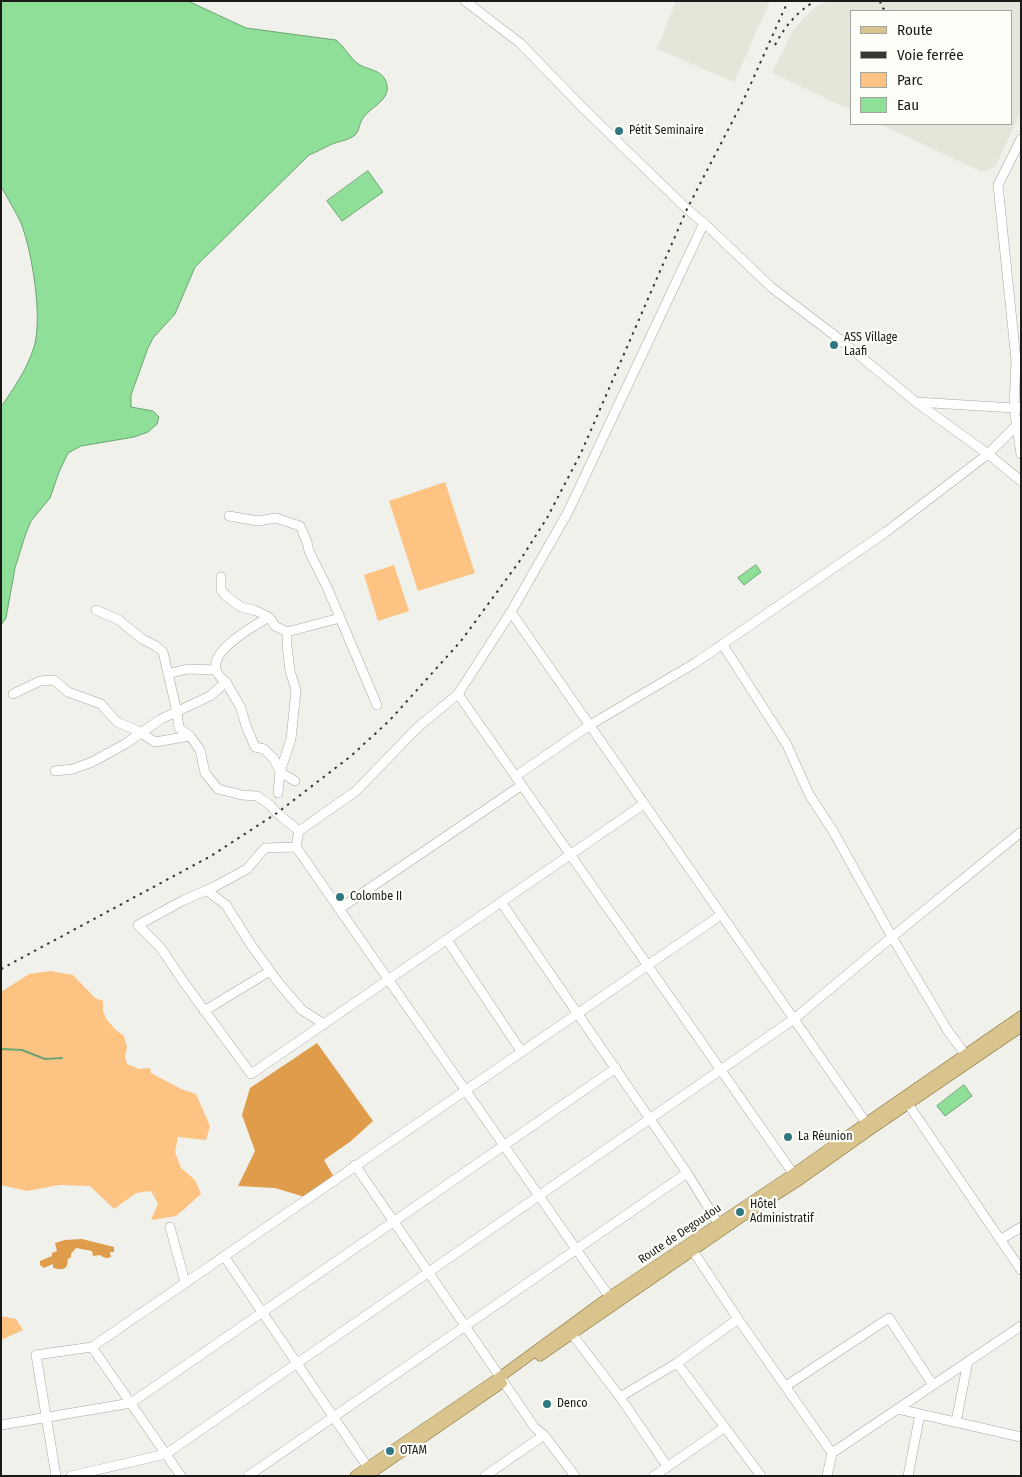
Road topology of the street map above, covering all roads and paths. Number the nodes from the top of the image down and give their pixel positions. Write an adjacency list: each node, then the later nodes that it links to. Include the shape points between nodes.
1 (465, 1): 3 (street, via 520,43)
2 (1021, 138): 5 (street, via 998,186 1016,360)
3 (704, 223): 4 (street, via 771,287); 13 (street, via 568,512)
4 (916, 402): 5 (street); 7 (street)
5 (1017, 408): 6 (street)
6 (1017, 426): 7 (street); 8 (street)
7 (988, 454): 9 (street); 17 (street, via 886,532)
8 (1021, 454)
9 (1021, 481)
10 (229, 516): 15 (street, via 258,520 276,518 300,526)
11 (221, 577): 14 (street, via 220,590 226,596 240,607)
12 (96, 610): 19 (street, via 119,620 163,652)
13 (511, 612): 22 (street); 25 (street)
14 (269, 617): 16 (street, via 275,626); 18 (street, via 230,643 217,659)
15 (340, 618): 16 (street); 23 (street)
16 (287, 632): 29 (street, via 289,663 296,690 291,739)
17 (723, 645): 25 (street); 43 (street, via 787,745 809,794)
18 (216, 670): 19 (street, via 187,669); 20 (street)
19 (168, 674): 24 (street)
20 (226, 682): 24 (street, via 210,696); 29 (street, via 256,747 274,758)
21 (13, 694): 26 (street, via 40,681 54,680 68,692 102,704 116,722)
22 (458, 694): 30 (street); 35 (street, via 417,728 356,791)
23 (377, 705)
24 (178, 712): 26 (street, via 161,719); 27 (street, via 179,728)
25 (590, 725): 30 (street); 34 (street)
26 (142, 733): 27 (street, via 155,742); 28 (street, via 92,762)
27 (190, 736): 35 (street, via 200,750 205,773 218,789 257,796)
28 (55, 771)
29 (280, 772): 31 (street); 33 (street)
30 (516, 776): 32 (street)
31 (295, 781)
32 (522, 785): 38 (street); 41 (street)
33 (278, 793)
34 (644, 804): 38 (street); 42 (street)
35 (299, 831): 37 (street)
36 (1021, 832): 43 (street)
37 (296, 847): 39 (street, via 265,848 247,869); 41 (street)
38 (571, 855): 40 (street); 45 (street)
39 (206, 890): 46 (street, via 226,905); 48 (street, via 138,925 160,947)
40 (501, 902): 44 (street); 49 (street)
41 (339, 909): 47 (street)
42 (722, 915): 45 (street); 51 (street)
43 (892, 936): 51 (street); 55 (street)
44 (447, 940): 47 (street); 54 (street)
45 (648, 965): 49 (street); 57 (street)
46 (270, 971): 48 (street); 52 (street, via 302,1010)
47 (388, 980): 52 (street); 58 (street)
48 (204, 1011): 52 (street, via 251,1074)
49 (578, 1013): 54 (street); 56 (street)
50 (1021, 1016): 55 (main road, Route de Degoudou)
51 (794, 1019): 57 (street); 61 (street)
52 (324, 1024)
53 (1021, 1027): 59 (main road, Route de Degoudou)
54 (521, 1052): 58 (street)
55 (964, 1054): 61 (main road, Route de Degoudou)
56 (616, 1068): 60 (street); 62 (street)
57 (721, 1070): 60 (street); 65 (street)
58 (465, 1090): 62 (street); 63 (street)
59 (908, 1104): 61 (main road, Route de Degoudou); 71 (street)
60 (650, 1119): 64 (street); 66 (street)
61 (868, 1126): 65 (main road, Route de Degoudou)
62 (504, 1146): 66 (street); 67 (street)
63 (355, 1165): 67 (street); 74 (street)
64 (687, 1173): 69 (street); 73 (street)
65 (796, 1178): 69 (main road, Route de Degoudou)
66 (539, 1196): 73 (street); 76 (street)
67 (394, 1221): 76 (street); 79 (street)
68 (170, 1227): 77 (street)
69 (721, 1227): 72 (main road, Route de Degoudou)
70 (1021, 1227): 71 (street)
71 (1000, 1240): 75 (street)
72 (691, 1247): 78 (main road, Route de Degoudou); 80 (street)
73 (576, 1250): 78 (street); 81 (street)
74 (224, 1256): 77 (street); 79 (street)
75 (1021, 1270)
76 (428, 1272): 81 (street); 86 (street)
77 (185, 1282): 84 (street)
78 (612, 1301): 83 (main road, Route de Degoudou)
79 (262, 1312): 86 (street); 92 (street)
80 (738, 1319): 87 (street); 90 (street)
81 (465, 1326): 88 (street); 95 (street)
82 (1021, 1326): 85 (street)
83 (569, 1330): 88 (main road, Route de Degoudou); 91 (street)
84 (92, 1346): 92 (street); 96 (street, via 36,1355)
85 (968, 1361): 89 (street); 97 (street)
86 (297, 1363): 95 (street); 103 (street)
87 (677, 1363): 91 (street); 99 (street)
88 (502, 1379): 100 (street, via 535,1428); 105 (main road, Route de Degoudou)
89 (933, 1385): 90 (street, via 889,1318); 93 (street)
90 (786, 1386): 102 (street)
91 (620, 1397): 104 (street)
92 (130, 1403): 96 (street); 103 (street)
93 (898, 1408): 94 (street); 102 (street)
94 (920, 1414): 97 (street); 116 (street)
95 (334, 1416): 105 (street); 109 (street)
96 (46, 1417): 98 (street); 106 (street)
97 (956, 1422): 101 (street)
98 (1, 1425)
99 (725, 1426): 104 (street); 114 (street)
100 (544, 1435): 111 (street); 112 (street)
101 (1021, 1437)
102 (832, 1453): 115 (street)
103 (166, 1454): 107 (street); 108 (street)
104 (667, 1466): 113 (street)
105 (370, 1473): 110 (main road, Route de Degoudou)
106 (56, 1476)
107 (71, 1476)
108 (181, 1476)
109 (248, 1476)
110 (355, 1476)
111 (485, 1476)
112 (575, 1476)
113 (654, 1476)
114 (761, 1476)
115 (828, 1476)
116 (908, 1476)

